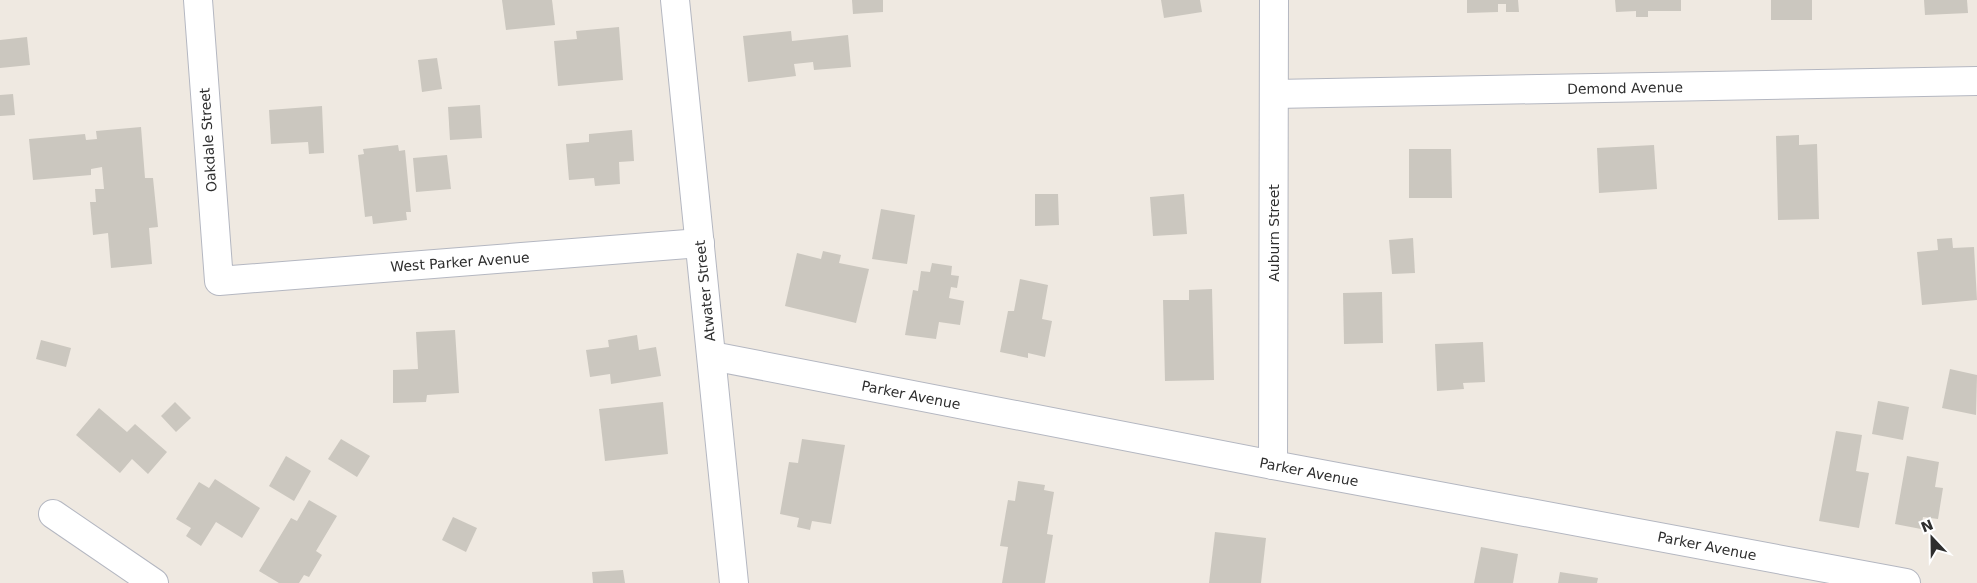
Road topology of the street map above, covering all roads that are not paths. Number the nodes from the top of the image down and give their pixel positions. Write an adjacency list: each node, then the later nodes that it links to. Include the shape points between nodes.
1 (198, 0): 7 (street, Oakdale Street)
2 (675, 0): 6 (street, Atwater Street)
3 (1274, 0): 5 (street, Auburn Street)
4 (1977, 81): 5 (street, Demond Avenue)
5 (1274, 94): 9 (street, Auburn Street)
6 (700, 243): 7 (street, West Parker Avenue); 8 (street, Atwater Street)
7 (219, 280)
8 (712, 356): 9 (street, Parker Avenue); 12 (street, Atwater Street)
9 (1273, 465): 13 (street, Parker Avenue)
10 (53, 514): 11 (street)
11 (154, 583)
12 (734, 583)
13 (1906, 583)

